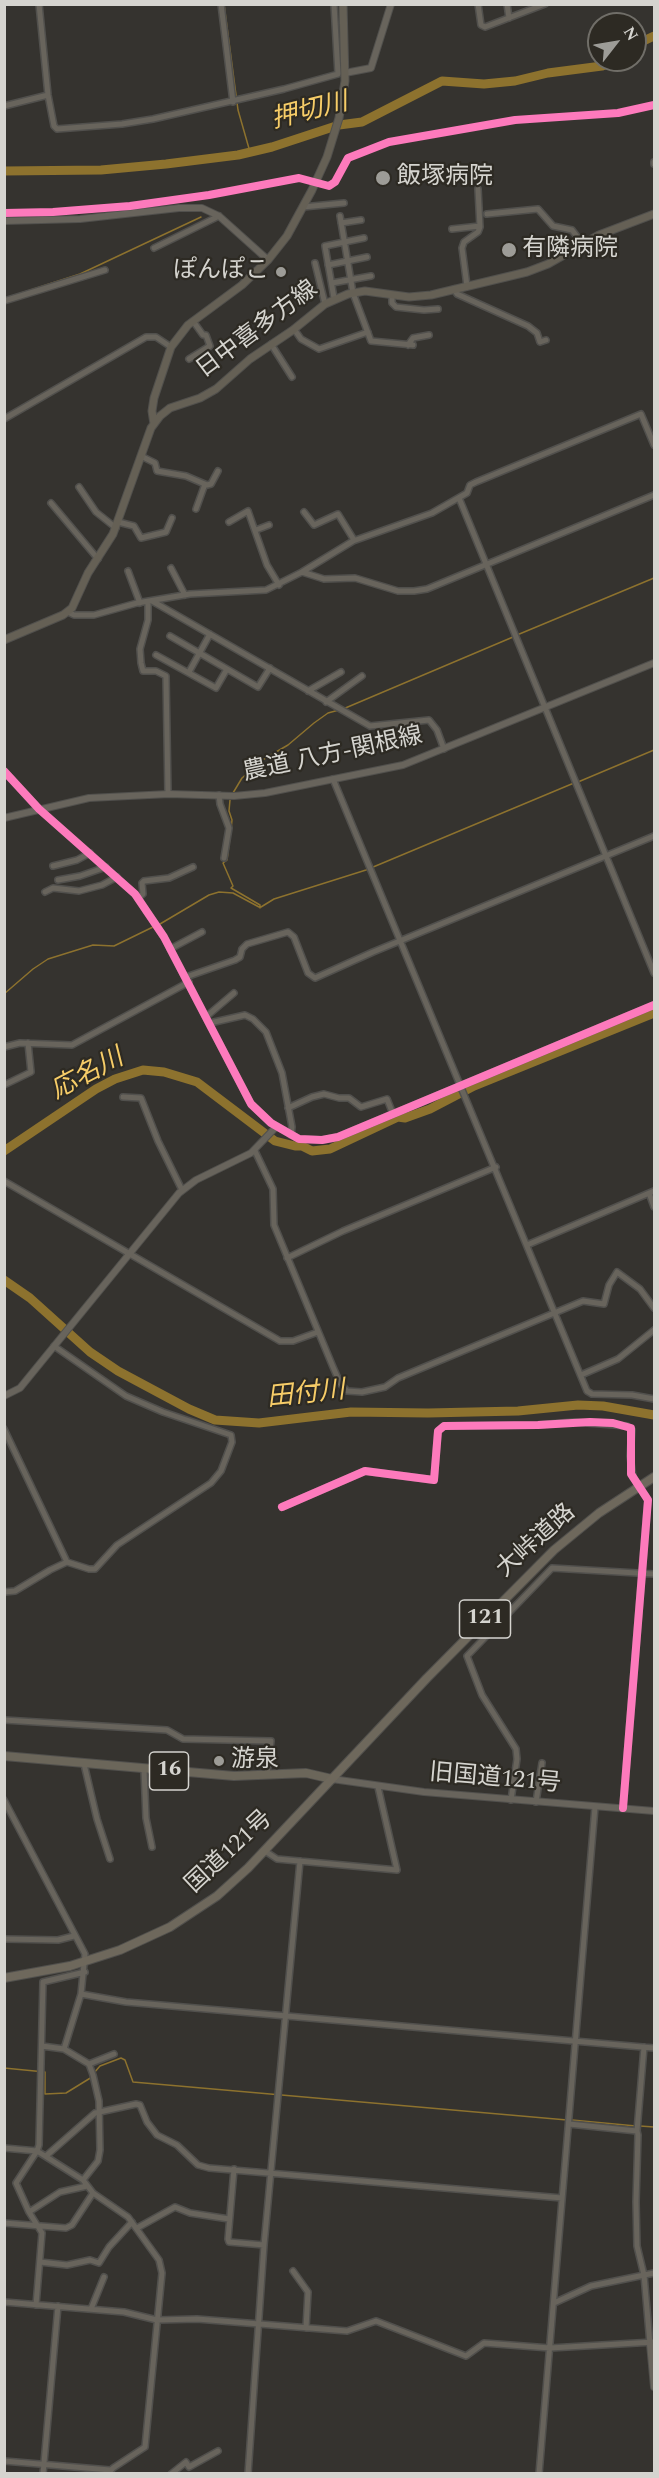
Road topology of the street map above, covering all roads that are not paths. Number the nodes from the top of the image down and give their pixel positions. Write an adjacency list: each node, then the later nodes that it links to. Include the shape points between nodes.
1 (39, 4): 12 (street)
2 (220, 4): 13 (street)
3 (334, 4): 13 (street, via 338,74)
4 (343, 4): 11 (main road)
5 (391, 4): 11 (street, via 371,68)
6 (478, 4): 10 (street, via 481,25 485,27)
7 (507, 4): 10 (street)
8 (545, 4): 9 (street)
9 (534, 6): 10 (street)
10 (509, 18)
11 (345, 77): 17 (main road, via 339,118 327,157)
12 (48, 95): 13 (street, via 57,129 122,124); 14 (street)
13 (233, 102)
14 (4, 106)
15 (478, 189): 23 (street)
16 (344, 202): 17 (street)
17 (303, 207): 30 (main road)
18 (487, 214): 27 (street, via 538,209 553,226 572,230)
19 (654, 214): 27 (main road, 日中喜多方線)
20 (219, 216): 22 (street, via 191,207 80,219); 28 (street); 30 (street)
21 (361, 220): 26 (street, via 340,219)
22 (4, 221)
23 (480, 226): 24 (street); 38 (street, via 462,245)
24 (452, 229)
25 (364, 238): 26 (street)
26 (345, 242): 31 (street); 33 (street, via 326,245)
27 (582, 243): 38 (main road, 日中喜多方線, via 536,270)
28 (154, 248)
29 (367, 257): 31 (street)
30 (268, 260): 46 (main road)
31 (348, 260): 33 (street); 36 (street)
32 (315, 263): 44 (street)
33 (328, 265): 37 (street)
34 (105, 270): 43 (street)
35 (371, 276): 36 (street)
36 (351, 279): 37 (street); 40 (street)
37 (332, 283): 42 (street)
38 (467, 286): 39 (main road, 日中喜多方線)
39 (454, 289): 41 (main road, 日中喜多方線, via 409,297); 50 (street, via 457,294 528,326 540,342)
40 (353, 293): 41 (main road, 日中喜多方線); 42 (main road, 日中喜多方線); 48 (street)
41 (392, 295): 45 (street, via 396,307)
42 (334, 298): 44 (main road, 日中喜多方線)
43 (4, 301)
44 (325, 304): 47 (main road, 日中喜多方線)
45 (438, 309)
46 (193, 321): 52 (main road); 53 (street, via 210,346)
47 (294, 328): 48 (street, via 302,339 318,349); 51 (main road, 日中喜多方線)
48 (368, 332): 49 (street, via 372,343 410,345 413,338)
49 (429, 335)
50 (546, 340)
51 (271, 344): 54 (street); 56 (main road, 日中喜多方線, via 216,389 171,408)
52 (171, 347): 55 (street, via 156,337 146,337); 56 (main road, via 154,398)
53 (189, 359)
54 (292, 377)
55 (4, 419)
56 (154, 424): 59 (main road, 日中喜多方線)
57 (652, 432): 58 (street); 64 (street, via 641,414 476,482)
58 (654, 445)
59 (141, 456): 61 (street, via 155,463 157,471); 70 (main road, 日中喜多方線)
60 (218, 471): 61 (street, via 211,484)
61 (205, 484): 66 (street)
62 (79, 487): 70 (street, via 96,512)
63 (654, 495): 75 (street)
64 (459, 498): 73 (street, via 432,513); 75 (street)
65 (51, 503): 74 (street)
66 (196, 509)
67 (304, 512): 73 (street, via 314,525 338,514)
68 (172, 518): 70 (street, via 166,532 141,538 134,526)
69 (229, 522): 72 (street, via 248,511)
70 (117, 525): 74 (main road, 日中喜多方線)
71 (269, 525): 72 (street)
72 (256, 530): 79 (street, via 267,566)
73 (354, 540): 78 (street)
74 (98, 559): 83 (main road, 日中喜多方線)
75 (485, 565): 78 (street, via 414,591 398,591 355,578 324,579); 99 (street)
76 (171, 568): 80 (street)
77 (128, 571): 82 (street)
78 (302, 572): 79 (street)
79 (279, 585): 80 (street, via 255,592)
80 (185, 595): 81 (street)
81 (150, 601): 82 (street); 84 (street); 95 (street, via 140,649 142,668)
82 (140, 603): 83 (street, via 94,615)
83 (68, 612): 86 (main road)
84 (210, 634): 87 (street); 91 (street)
85 (170, 636): 87 (street)
86 (4, 640)
87 (199, 653): 92 (street); 93 (street)
88 (156, 655): 90 (street)
89 (654, 663): 99 (street, 農道 八方-関根線)
90 (173, 664): 93 (street); 95 (street)
91 (270, 668): 92 (street, via 258,687); 97 (street)
92 (227, 669): 93 (street, via 216,688)
93 (189, 672)
94 (341, 672): 97 (street)
95 (166, 676): 103 (street)
96 (362, 676): 98 (street)
97 (309, 691): 98 (street)
98 (326, 702): 100 (street, via 370,726 429,720)
99 (545, 708): 100 (street, 農道 八方-関根線); 109 (street)
100 (444, 750): 102 (street, 農道 八方-関根線, via 403,765)
101 (4, 771): 105 (street)
102 (333, 779): 104 (street, 農道 八方-関根線, via 265,793); 119 (street)
103 (168, 794): 104 (street, 農道 八方-関根線); 105 (street, 農道 八方-関根線, via 89,798)
104 (219, 795): 110 (street, via 229,831)
105 (39, 809): 106 (street, 農道 八方-関根線); 108 (street)
106 (4, 818)
107 (654, 836): 109 (street)
108 (90, 854): 111 (street); 112 (street)
109 (606, 856): 119 (street); 121 (street)
110 (224, 858)
111 (53, 866)
112 (106, 867): 114 (street); 115 (street)
113 (193, 867): 117 (street, via 169,878 144,880 143,894)
114 (117, 877): 116 (street, via 79,891 53,888); 117 (street)
115 (58, 880)
116 (45, 892)
117 (138, 898): 120 (street)
118 (202, 932): 120 (street)
119 (401, 940): 122 (street, via 315,978 305,968 294,937 284,932 247,945 236,960); 130 (street)
120 (170, 949): 122 (street)
121 (654, 973)
122 (187, 980): 125 (street); 127 (street, via 72,1045)
123 (234, 993): 125 (street)
124 (654, 1005): 130 (street)
125 (207, 1016): 126 (street)
126 (210, 1023): 132 (street, via 245,1015 263,1028 282,1073); 134 (street, via 251,1104)
127 (28, 1043): 128 (street); 129 (street, via 31,1072)
128 (4, 1047)
129 (4, 1085)
130 (461, 1085): 133 (street); 137 (street)
131 (123, 1097): 139 (street, via 141,1098)
132 (288, 1108): 133 (street, via 324,1094 349,1098 361,1107 387,1099); 135 (street)
133 (393, 1114): 135 (street, via 331,1139 309,1141)
134 (274, 1129): 135 (street); 136 (street)
135 (291, 1135)
136 (255, 1151): 139 (street); 144 (street, via 273,1189 274,1225)
137 (495, 1167): 142 (street); 144 (street)
138 (4, 1181): 143 (street)
139 (182, 1190): 143 (street)
140 (651, 1192): 141 (street); 142 (street)
141 (654, 1207)
142 (527, 1245): 146 (street)
143 (128, 1255): 148 (street, via 280,1341); 149 (street)
144 (287, 1258): 148 (street)
145 (654, 1308): 146 (street, via 640,1289 617,1272 604,1304 588,1300)
146 (555, 1314): 148 (street, via 398,1378 386,1387 362,1392 344,1389); 150 (street)
147 (654, 1330): 150 (street, via 618,1359)
148 (318, 1332)
149 (56, 1343): 151 (street, via 20,1388); 158 (street, via 126,1396 231,1435 232,1442 221,1471 211,1483 117,1545 95,1569)
150 (581, 1375): 152 (street, via 588,1393)
151 (4, 1396)
152 (654, 1399)
153 (4, 1429): 158 (street)
154 (633, 1477): 157 (street, via 632,1430 627,1426 574,1422 444,1426 438,1431 434,1480 365,1471)
155 (654, 1477): 168 (highway, 大峠道路 / 121, via 599,1513 554,1550)
156 (645, 1495): 159 (street, via 648,1500)
157 (282, 1507)
158 (67, 1562): 161 (street, via 15,1591)
159 (642, 1573): 160 (street); 171 (street, via 552,1568 467,1656 482,1695 516,1749); 174 (street)
160 (654, 1574)
161 (4, 1593)
162 (4, 1720): 167 (street, via 167,1730 183,1739 271,1741)
163 (4, 1756): 165 (main road, 16)
164 (542, 1763): 172 (street)
165 (84, 1764): 166 (main road, 16); 178 (street)
166 (144, 1769): 167 (main road, 16, via 234,1776); 176 (street, via 146,1818)
167 (267, 1774): 168 (main road, 16, via 306,1773)
168 (333, 1779): 169 (street, 旧国道121号); 177 (highway, 国道121号 / 121)
169 (378, 1787): 171 (street, 旧国道121号); 179 (street, via 397,1870)
170 (4, 1800): 180 (street)
171 (511, 1800): 172 (street, 旧国道121号)
172 (536, 1802): 173 (street, 旧国道121号)
173 (595, 1807): 174 (street, 旧国道121号); 187 (street)
174 (623, 1808): 175 (street, 旧国道121号)
175 (654, 1811)
176 (152, 1847)
177 (265, 1851): 179 (street, via 277,1859); 182 (highway, 国道121号 / 121, via 217,1896 170,1927 133,1946)
178 (110, 1859)
179 (300, 1861): 186 (street)
180 (74, 1936): 181 (street, via 58,1940); 182 (street, via 85,1954)
181 (4, 1939)
182 (85, 1962): 183 (street); 184 (highway, 国道121号 / 121)
183 (85, 1972): 185 (street); 188 (street, via 43,1982)
184 (4, 1978)
185 (81, 1994): 186 (street, via 126,2002); 191 (street)
186 (285, 2015): 187 (street); 201 (street)
187 (576, 2040): 189 (street); 195 (street)
188 (42, 2046): 191 (street); 198 (street)
189 (644, 2047): 190 (street); 196 (street)
190 (654, 2048)
191 (64, 2049): 193 (street)
192 (114, 2054): 193 (street)
193 (89, 2064): 194 (street)
194 (100, 2112): 199 (street); 200 (street, via 140,2105 157,2136 177,2145 198,2165); 202 (street, via 99,2157)
195 (569, 2124): 196 (street); 205 (street)
196 (637, 2128): 216 (street, via 637,2246)
197 (4, 2148): 198 (street)
198 (37, 2151): 199 (street); 206 (street, via 16,2181)
199 (46, 2156): 202 (street)
200 (234, 2169): 201 (street); 207 (street)
201 (271, 2172): 205 (street); 212 (street)
202 (83, 2180): 203 (street)
203 (87, 2186): 204 (street); 206 (street, via 60,2192)
204 (93, 2193): 208 (street); 210 (street, via 72,2225)
205 (562, 2198): 219 (street)
206 (29, 2212): 210 (street)
207 (229, 2219): 211 (street, via 176,2207); 212 (street, via 229,2242)
208 (132, 2222): 211 (street); 213 (street, via 99,2263)
209 (4, 2223): 210 (street)
210 (39, 2227): 213 (street)
211 (137, 2228): 223 (street, via 161,2267)
212 (264, 2245): 224 (street)
213 (40, 2262): 220 (street)
214 (293, 2271): 225 (street, via 308,2292)
215 (654, 2273): 216 (street)
216 (644, 2275): 219 (street, via 591,2286); 226 (street)
217 (104, 2277): 222 (street)
218 (4, 2302): 220 (street)
219 (554, 2303): 227 (street)
220 (36, 2305): 221 (street)
221 (58, 2306): 222 (street); 231 (street)
222 (91, 2309): 223 (street)
223 (157, 2320): 224 (street); 232 (street, via 145,2447)
224 (259, 2324): 225 (street); 235 (street)
225 (306, 2328): 227 (street, via 353,2331 376,2321 466,2356 484,2343)
226 (652, 2343): 227 (street); 228 (street)
227 (550, 2348): 236 (street)
228 (654, 2387)
229 (218, 2451): 234 (street, via 189,2468 186,2462)
230 (4, 2461): 231 (street)
231 (43, 2465): 232 (street); 233 (street)
232 (109, 2472)
233 (43, 2474)
234 (171, 2474)
235 (248, 2474)
236 (540, 2474)

